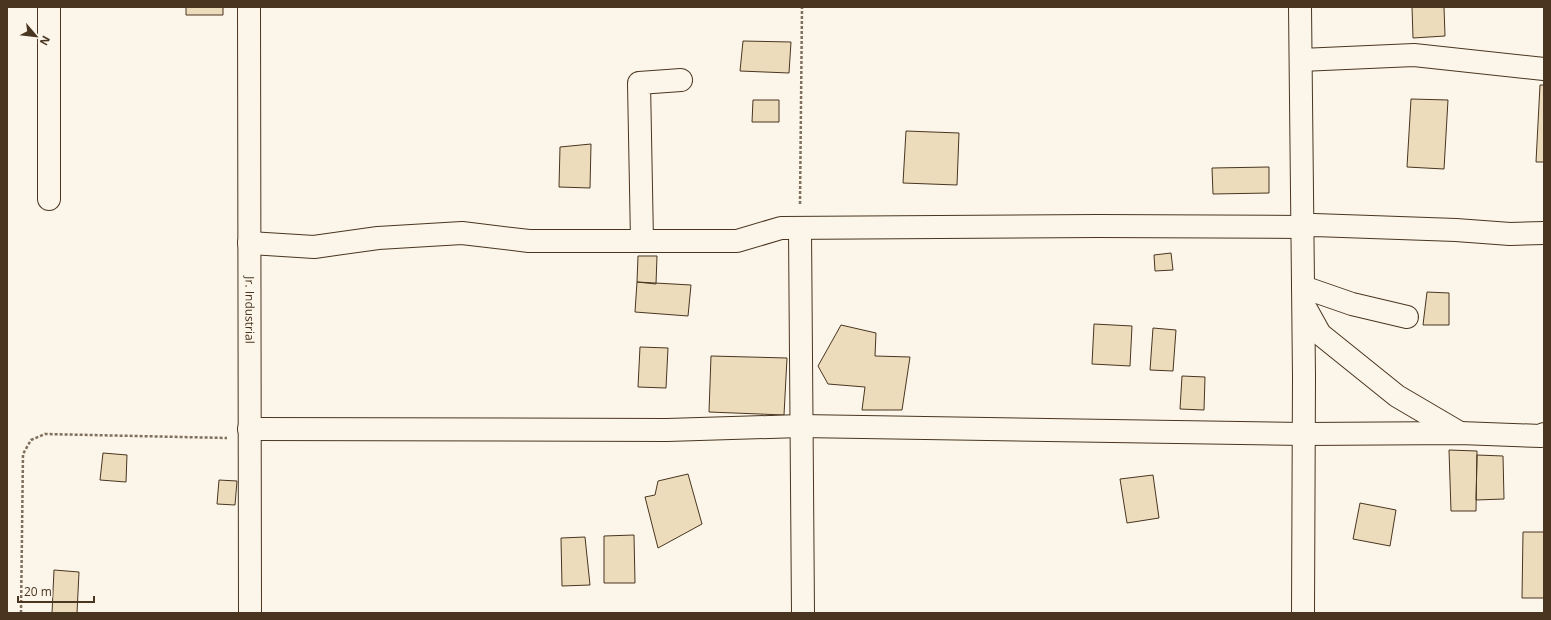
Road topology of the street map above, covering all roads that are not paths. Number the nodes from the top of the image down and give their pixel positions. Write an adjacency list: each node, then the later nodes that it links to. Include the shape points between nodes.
1 (49, 7): 7 (street)
2 (250, 7): 12 (street, Jr. Industrial)
3 (1300, 7): 4 (street)
4 (1301, 60): 5 (street, via 1414,55); 8 (street)
5 (1544, 69)
6 (681, 80): 11 (street, via 639,83)
7 (49, 199)
8 (1302, 227): 9 (street); 10 (street, via 1314,225 1510,234); 13 (street)
9 (800, 229): 11 (street, via 781,228 737,241); 15 (street)
10 (1544, 232)
11 (642, 241): 12 (street, via 529,241 462,233 378,238 314,247)
12 (249, 244): 17 (street, Jr. Industrial)
13 (1303, 296): 14 (street); 16 (street, via 1320,334 1397,396); 18 (street)
14 (1407, 317)
15 (801, 426): 17 (street, via 667,430); 18 (street); 21 (street)
16 (1460, 433): 18 (street); 19 (street, via 1541,436)
17 (249, 434): 20 (street, Jr. Industrial)
18 (1304, 434): 22 (street)
19 (1544, 434)
20 (250, 613)
21 (803, 613)
22 (1304, 613)

